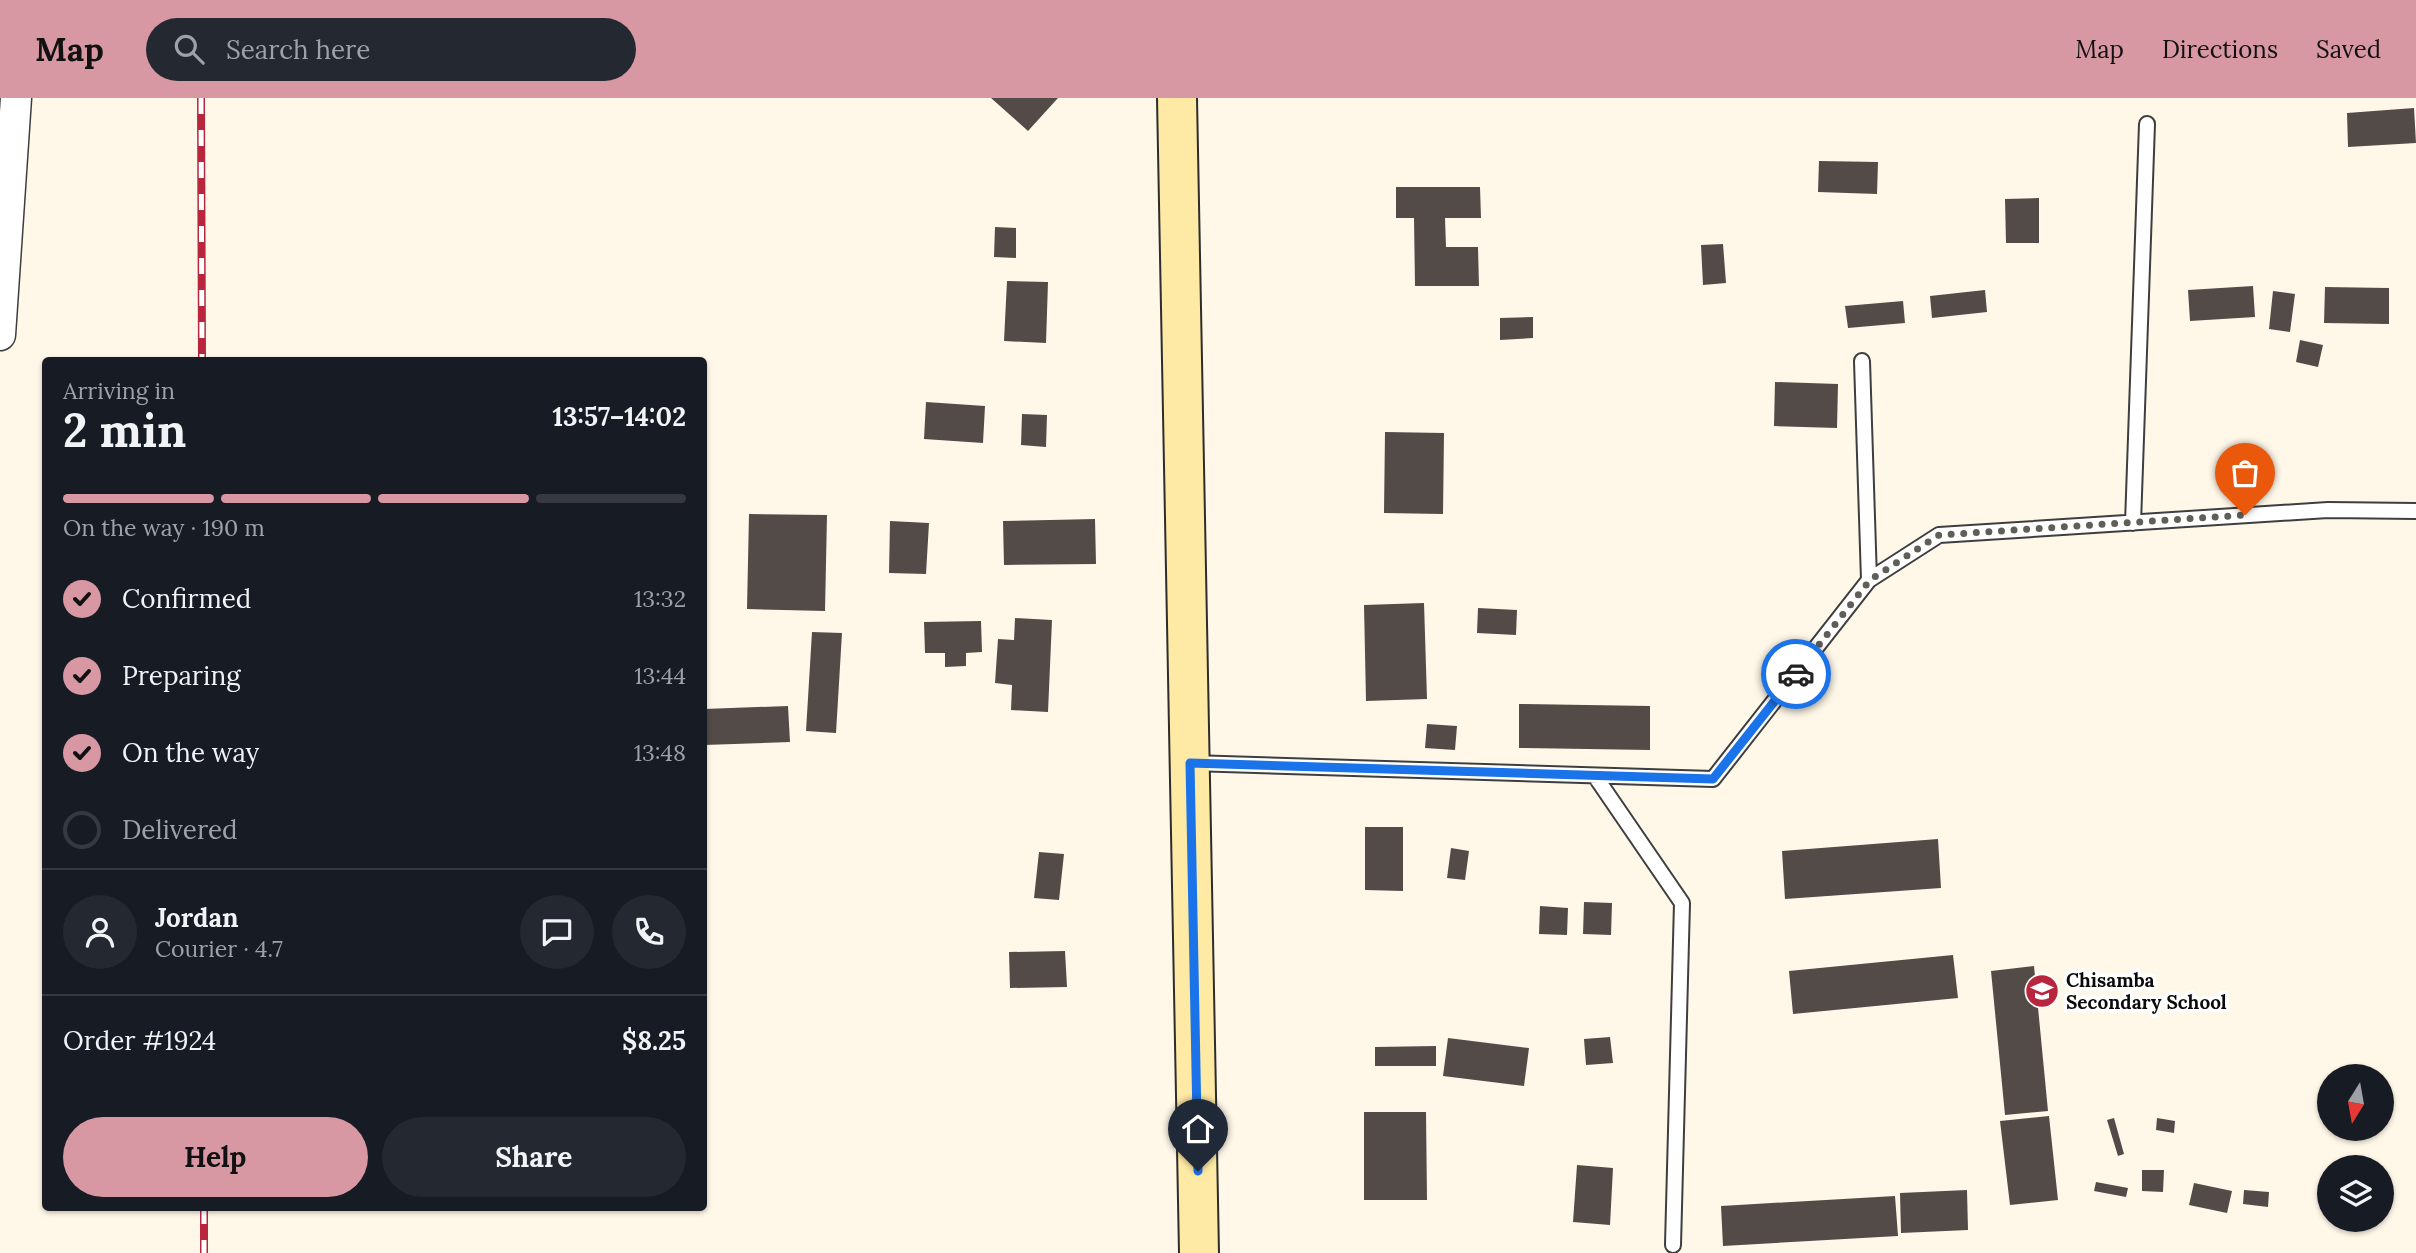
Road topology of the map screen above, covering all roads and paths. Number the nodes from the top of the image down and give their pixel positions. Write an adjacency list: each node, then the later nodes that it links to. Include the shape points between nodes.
1 (16, 98): 4 (street)
2 (1177, 98): 9 (main road)
3 (2147, 124): 7 (lane)
4 (0, 335)
5 (1862, 361): 8 (lane)
6 (2416, 511): 7 (lane, via 2328,510)
7 (2133, 523): 8 (lane, via 1939,535)
8 (1870, 580): 10 (lane, via 1713,779)
9 (1190, 763): 10 (lane); 12 (main road)
10 (1595, 776): 11 (lane, via 1682,903)
11 (1673, 1245)
12 (1199, 1253)

